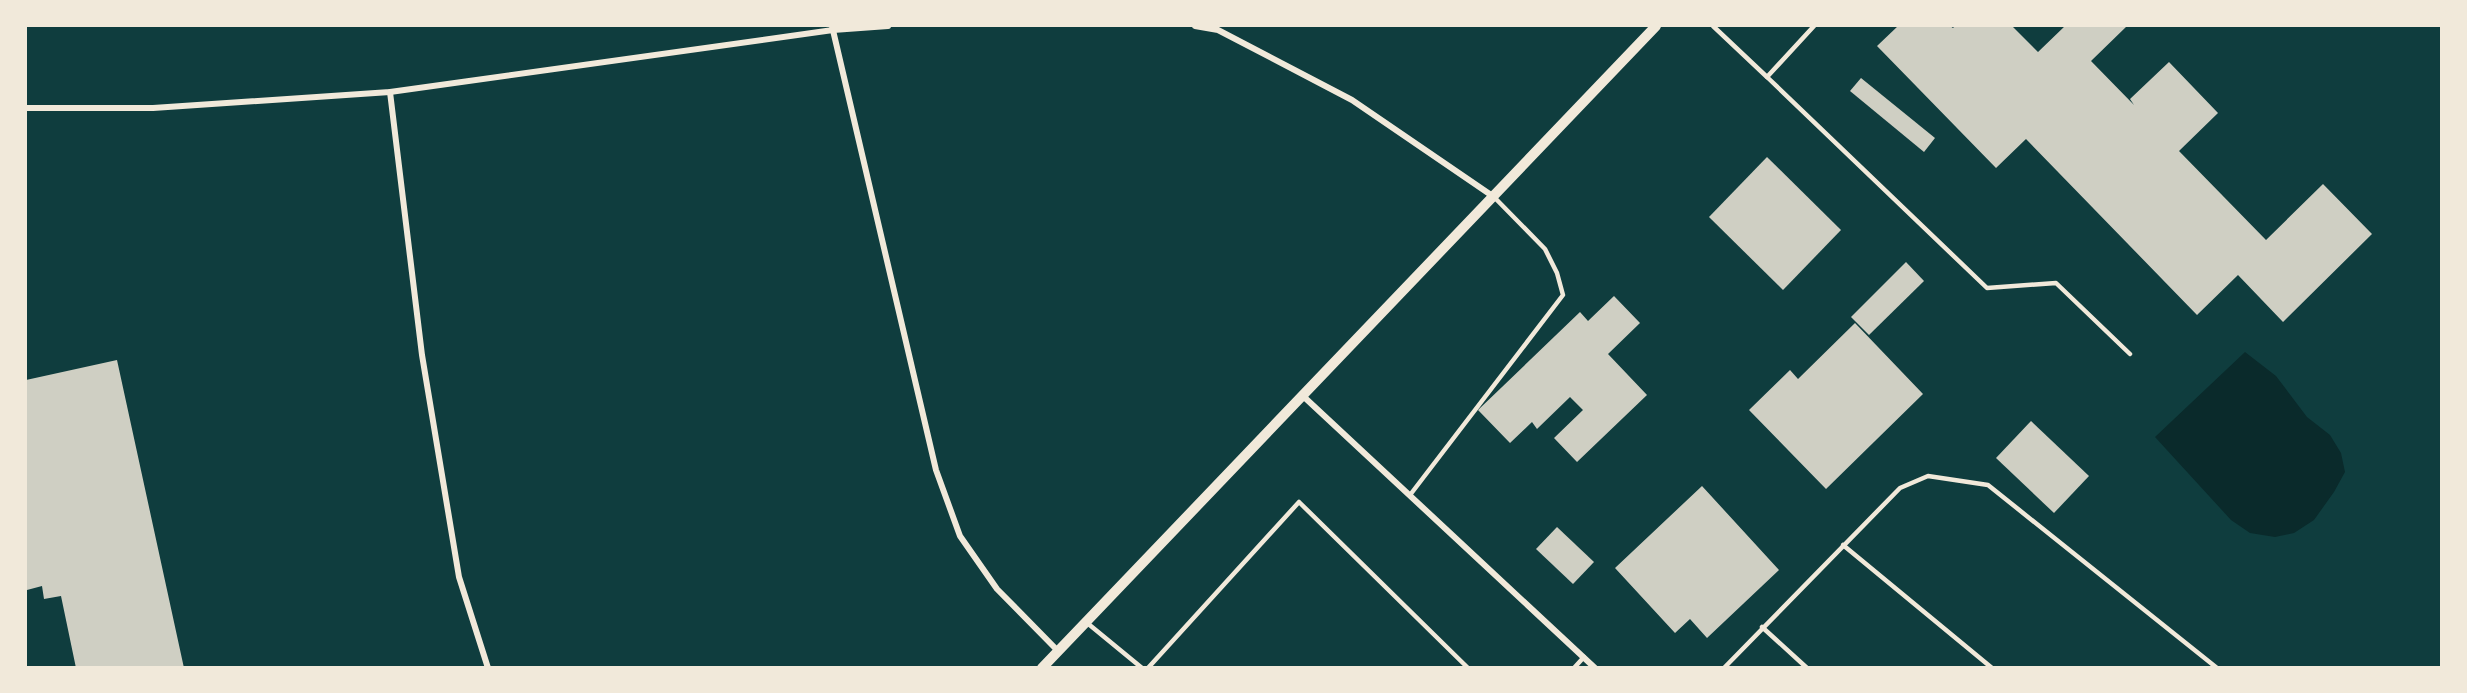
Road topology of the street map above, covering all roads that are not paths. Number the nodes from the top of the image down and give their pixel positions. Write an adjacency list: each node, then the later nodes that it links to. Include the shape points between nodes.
1 (888, 26): 6 (street)
2 (1195, 26): 10 (street, via 1218,30 1352,100)
3 (1656, 26): 10 (street)
4 (1713, 26): 7 (lane)
5 (1814, 26): 7 (lane)
6 (832, 28): 8 (street); 17 (street, via 936,470 960,536 997,589)
7 (1767, 77): 11 (lane, via 1987,288 2056,283)
8 (390, 92): 9 (street, via 153,108); 19 (street, via 422,355 447,507 459,577)
9 (26, 108)
10 (1494, 197): 12 (street); 13 (lane, via 1545,249 1563,295)
11 (2130, 354)
12 (1303, 396): 13 (street); 15 (street)
13 (1410, 495): 18 (street)
14 (1843, 545): 16 (lane); 28 (lane); 29 (lane, via 1900,488 1928,476 1988,485)
15 (1086, 622): 17 (street); 21 (lane)
16 (1762, 627): 26 (lane); 27 (lane)
17 (1058, 651): 20 (street)
18 (1584, 657): 24 (lane); 25 (street)
19 (488, 668)
20 (1042, 668)
21 (1142, 668)
22 (1148, 668): 23 (lane, via 1299,502)
23 (1468, 668)
24 (1574, 668)
25 (1595, 668)
26 (1724, 668)
27 (1807, 668)
28 (1992, 668)
29 (2217, 668)

